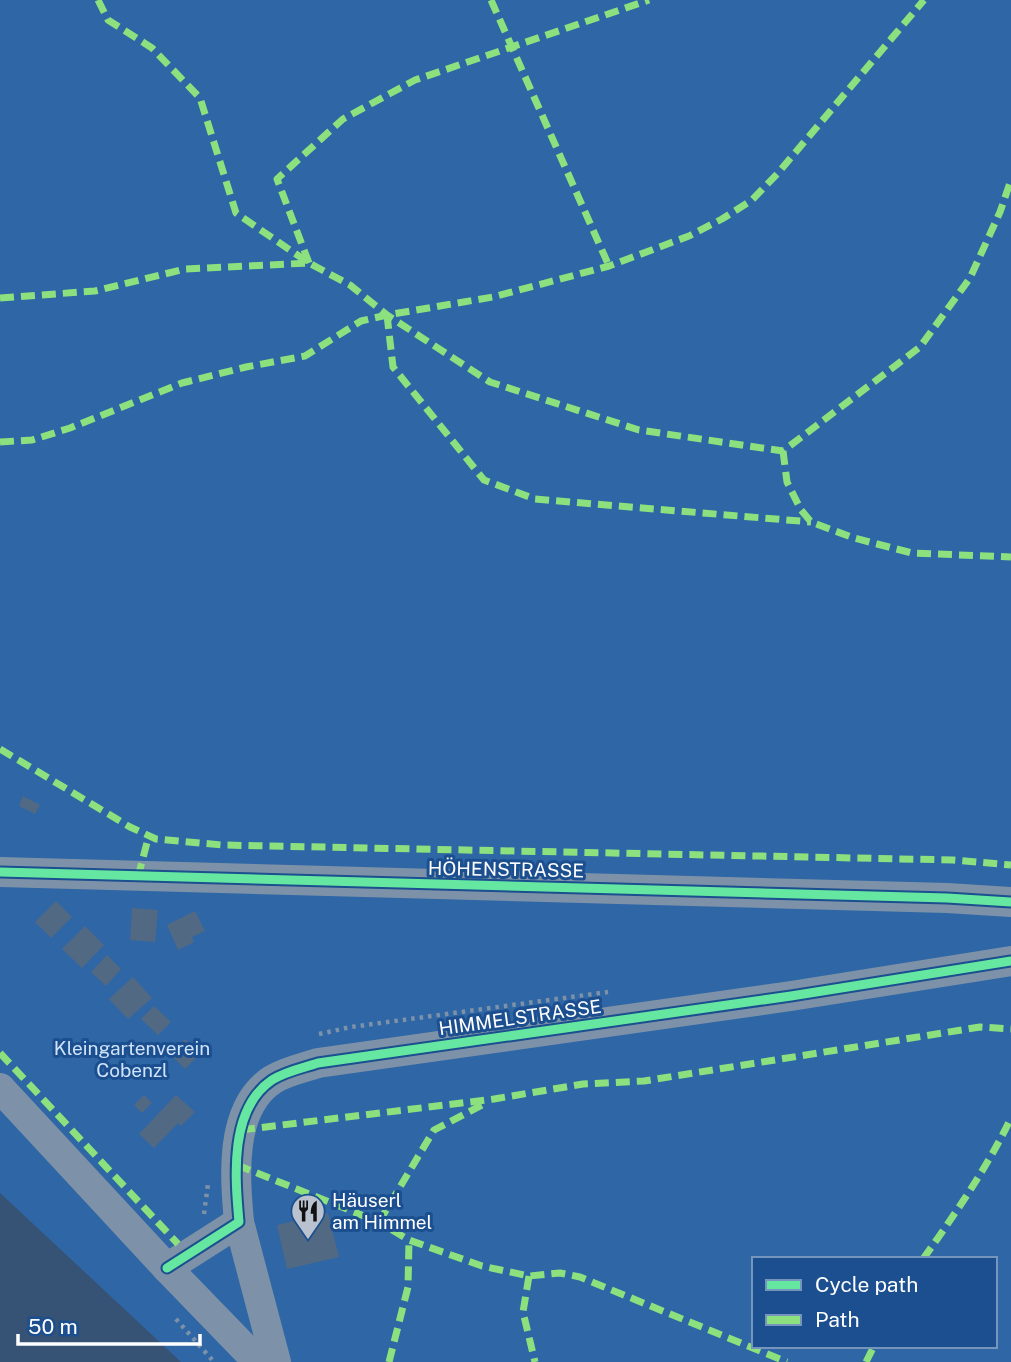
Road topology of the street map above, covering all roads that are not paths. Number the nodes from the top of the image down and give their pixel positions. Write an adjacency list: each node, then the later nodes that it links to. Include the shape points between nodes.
1 (0, 872): 2 (street, HÖHENSTRASSE)
2 (1011, 902)
3 (1011, 961): 5 (street, HIMMELSTRASSE, via 318,1063 286,1073 262,1089 245,1114 237,1164)
4 (0, 1088): 6 (street)
5 (239, 1222): 6 (street); 8 (street, HIMMELSTRASSE)
6 (167, 1268): 7 (street)
7 (258, 1362)
8 (276, 1362)

